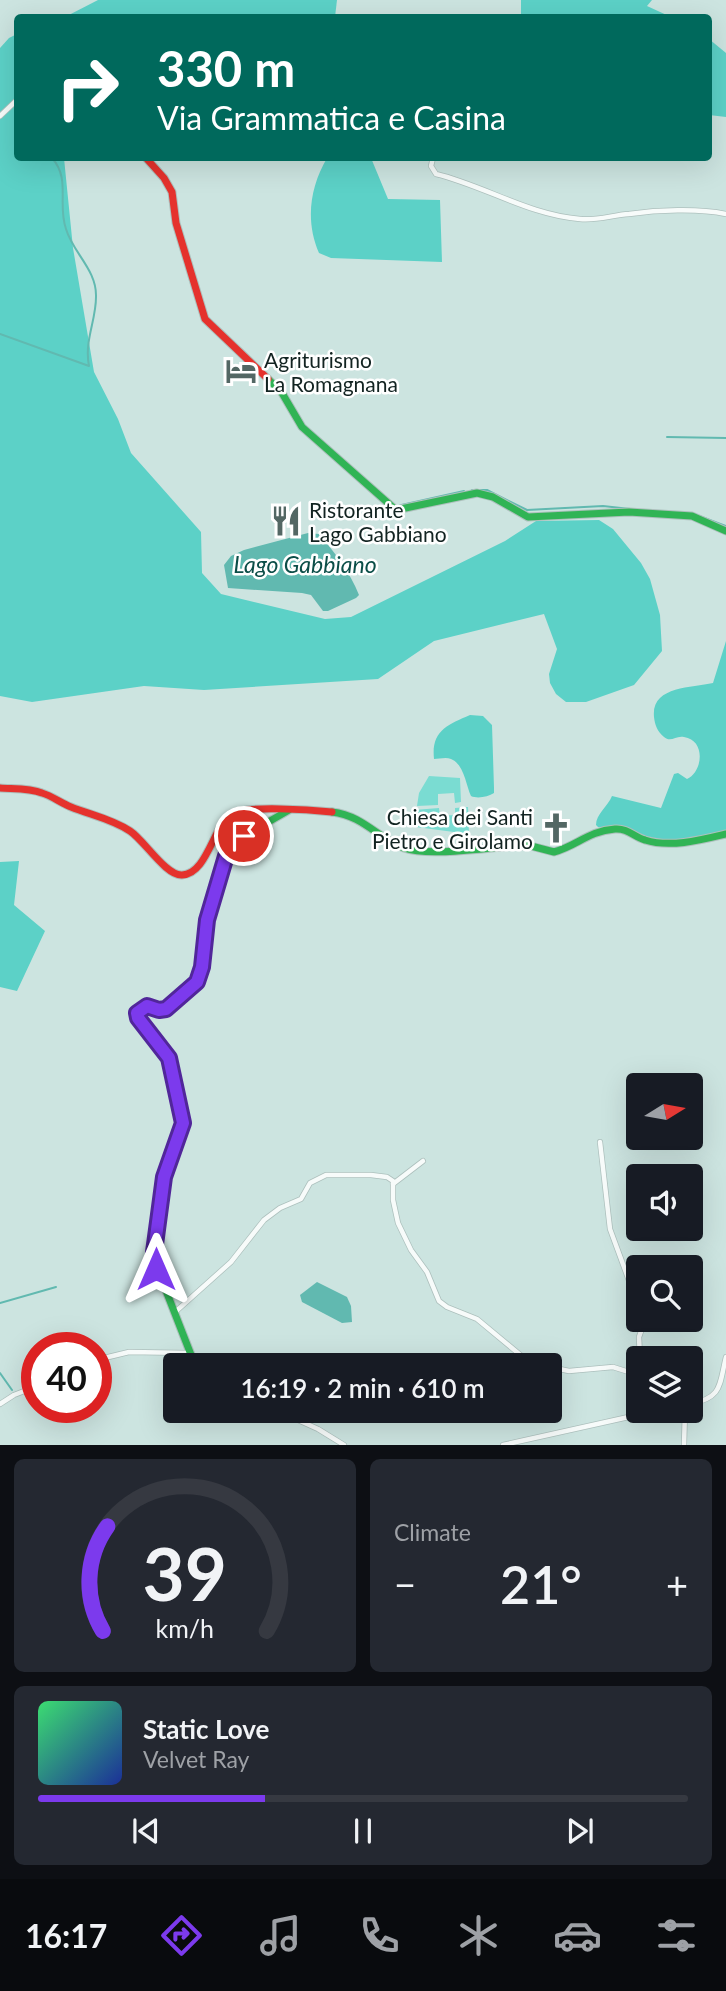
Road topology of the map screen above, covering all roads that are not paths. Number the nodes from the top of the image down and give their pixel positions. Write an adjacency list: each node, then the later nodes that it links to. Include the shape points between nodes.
1 (14, 103): 2 (street)
2 (0, 116)
3 (149, 161): 6 (street, via 172,192 176,223 205,319 282,393 302,427 396,510 477,493 528,517 629,512 692,516)
4 (432, 161): 5 (street, via 431,170 436,174 563,217)
5 (726, 214)
6 (726, 531)
7 (0, 788): 8 (street, via 46,794 109,820 132,832 179,876 197,866 220,824 231,814)
8 (289, 809): 9 (street, via 351,815 399,846 418,852 527,846 552,852 591,834 619,829 645,841 673,843); 14 (street, via 244,836 226,856 207,920 197,982 166,1009 147,1006 137,1013 169,1058 183,1119 164,1177 154,1252 154,1264)
9 (726, 834)
10 (600, 1142): 13 (street, via 610,1229)
11 (423, 1161): 12 (street)
12 (393, 1184): 14 (street, via 387,1177 360,1174 326,1175 310,1184 301,1199 264,1220 231,1262); 16 (street, via 398,1223 439,1301 477,1319)
13 (626, 1272)
14 (174, 1313): 15 (street)
15 (190, 1353): 17 (street)
16 (518, 1353)
17 (112, 1356)
18 (726, 1357): 22 (street, via 714,1395)
19 (562, 1369): 20 (street, via 613,1367)
20 (626, 1371)
21 (21, 1393): 23 (street)
22 (703, 1401)
23 (0, 1404)
24 (626, 1418): 28 (street)
25 (304, 1423): 27 (street)
26 (685, 1423): 29 (street)
27 (344, 1445)
28 (503, 1445)
29 (684, 1445)

